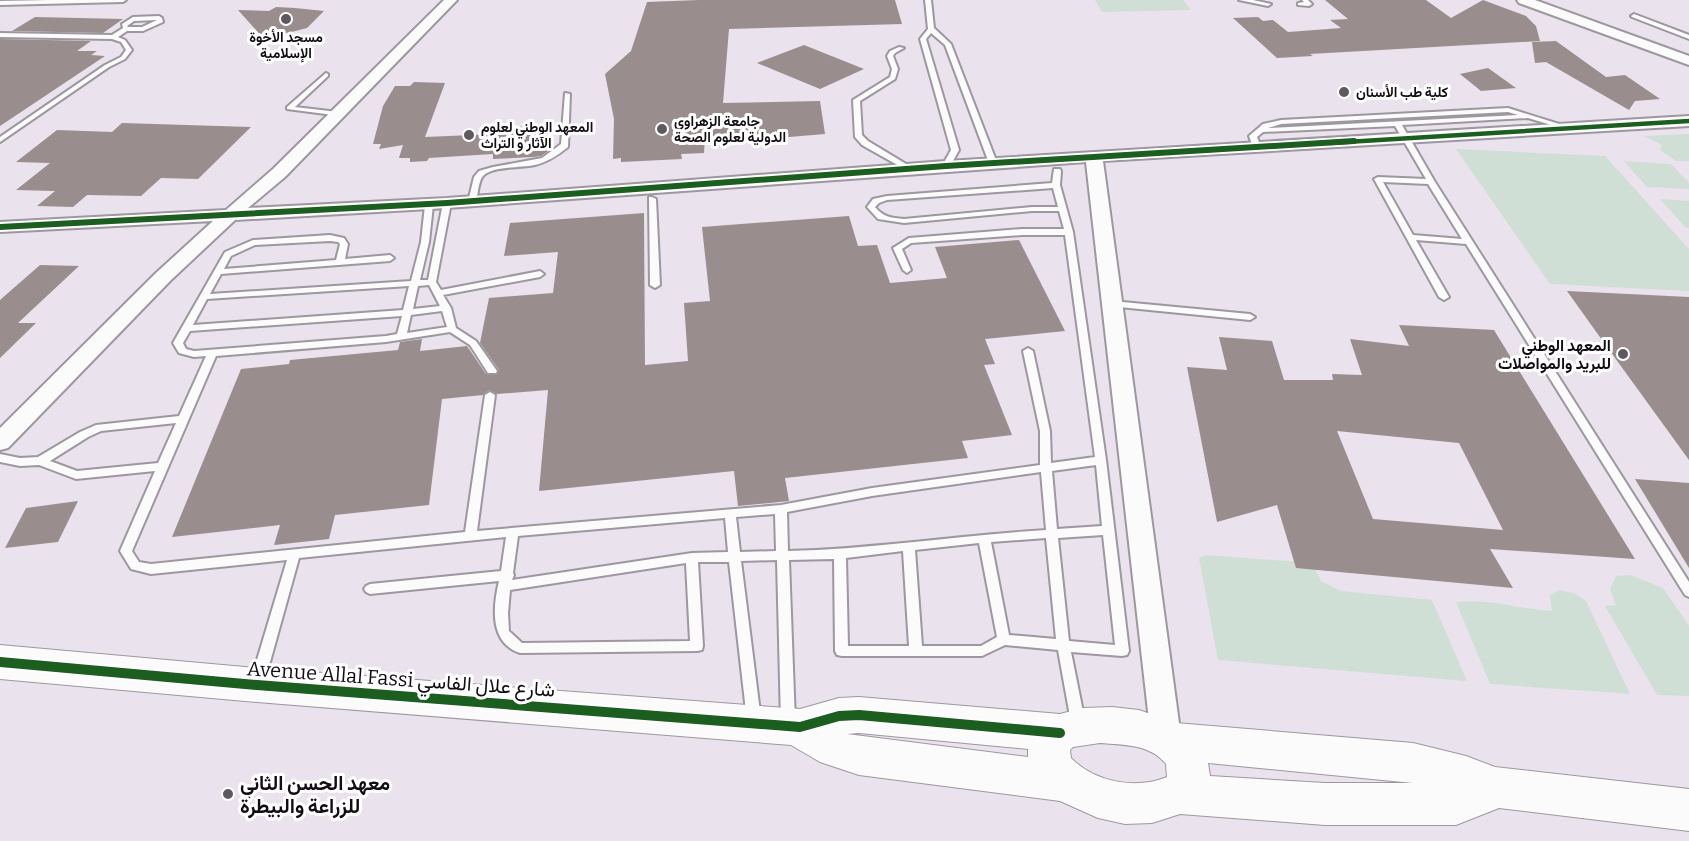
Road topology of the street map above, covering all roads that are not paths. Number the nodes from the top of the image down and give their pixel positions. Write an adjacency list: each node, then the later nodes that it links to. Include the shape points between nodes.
1 (123, 0): 7 (lane)
2 (451, 0): 20 (street)
3 (928, 0): 11 (lane)
4 (1242, 0): 8 (lane)
5 (1523, 0): 17 (street)
6 (1559, 0): 16 (street)
7 (0, 3)
8 (1268, 4)
9 (1634, 16): 14 (lane)
10 (126, 29): 10 (lane, via 124,25 133,19 160,21 143,29); 13 (lane)
11 (931, 29): 28 (lane, via 948,44); 29 (lane, via 923,39 955,150)
12 (0, 35): 13 (lane)
13 (113, 37): 26 (lane, via 123,41 129,50 127,55)
14 (1689, 37)
15 (901, 48): 30 (lane, via 890,56 895,69 892,78 856,100 858,135)
16 (1689, 52)
17 (1689, 61)
18 (326, 75): 20 (lane, via 289,108)
19 (567, 94): 35 (lane, via 565,145 541,162 482,173)
20 (338, 114): 39 (street)
21 (1534, 117): 23 (lane); 24 (lane); 25 (lane, via 1508,110 1281,122)
22 (1689, 121): 23 (street)
23 (1568, 128): 24 (street)
24 (1402, 131): 25 (street); 32 (lane)
25 (1257, 139): 27 (street)
26 (0, 140)
27 (1094, 163): 28 (street); 31 (street); 55 (street)
28 (993, 164): 29 (street)
29 (946, 166): 30 (street)
30 (908, 169): 33 (street)
31 (1057, 178): 34 (street); 38 (lane); 38 (lane, via 887,198 871,207 875,215 904,220)
32 (1431, 182): 42 (lane, via 1378,179); 43 (lane)
33 (507, 199): 34 (street, via 510,206 520,208); 35 (street)
34 (652, 199): 51 (lane)
35 (472, 202): 36 (street)
36 (447, 203): 37 (street); 49 (lane)
37 (429, 205): 39 (street); 50 (lane)
38 (1062, 209): 41 (lane)
39 (229, 216): 40 (street); 67 (street)
40 (0, 227)
41 (1069, 232): 46 (lane, via 909,241 897,248); 69 (lane)
42 (1410, 237): 43 (lane); 54 (lane)
43 (1470, 242): 88 (lane)
44 (390, 258): 45 (lane)
45 (340, 262): 47 (lane); 47 (lane, via 344,244 341,240 253,243 228,254)
46 (907, 270)
47 (217, 272): 53 (lane)
48 (540, 274): 52 (lane)
49 (432, 282): 50 (lane); 52 (lane)
50 (415, 285): 53 (lane); 57 (lane)
51 (655, 285)
52 (438, 293): 56 (lane)
53 (203, 297): 59 (lane)
54 (1444, 297)
55 (1112, 304): 58 (lane); 96 (street)
56 (446, 308): 57 (lane); 60 (lane)
57 (406, 313): 59 (lane); 61 (lane)
58 (1250, 317)
59 (185, 328): 63 (lane, via 178,343 182,351)
60 (452, 329): 61 (lane); 64 (lane, via 474,343)
61 (401, 337): 63 (lane)
62 (1029, 351): 72 (lane, via 1045,431)
63 (212, 353): 66 (lane)
64 (492, 371)
65 (490, 395): 78 (lane)
66 (183, 419): 70 (lane, via 100,428 81,435); 71 (lane)
67 (0, 442)
68 (0, 458): 70 (lane)
69 (1101, 460): 72 (lane); 75 (lane)
70 (40, 461): 71 (lane, via 76,475)
71 (162, 466): 83 (lane, via 126,551 135,566 151,569)
72 (1046, 468): 73 (lane); 77 (lane)
73 (781, 509): 74 (lane); 82 (lane)
74 (730, 514): 76 (lane); 84 (lane)
75 (1108, 530): 77 (lane); 90 (lane, via 1122,651)
76 (513, 531): 78 (lane); 86 (lane)
77 (1053, 533): 79 (lane); 90 (lane)
78 (471, 535): 83 (lane)
79 (984, 538): 80 (lane); 89 (lane)
80 (909, 546): 81 (lane); 91 (lane)
81 (840, 554): 82 (lane); 91 (lane, via 842,651)
82 (782, 555): 84 (lane); 94 (lane)
83 (294, 556): 93 (lane)
84 (734, 556): 85 (lane); 94 (lane)
85 (692, 558): 86 (lane); 86 (lane, via 697,646 520,648 502,630)
86 (506, 580): 87 (lane)
87 (370, 589)
88 (1689, 592)
89 (1004, 640): 90 (lane); 91 (lane, via 982,651)
90 (1063, 644): 95 (lane)
91 (916, 650)
92 (0, 662): 93 (street, Avenue Allal Fassi شارع علال الفاسي)
93 (257, 685): 94 (street, Avenue Allal Fassi شارع علال الفاسي)
94 (781, 725): 95 (street, via 859,715); 97 (street, via 836,751 859,756)
95 (1070, 730): 96 (street, via 1122,726); 97 (street, via 1052,740 1048,750 1056,773)
96 (1168, 739): 98 (street, via 1413,763 1466,776); 99 (street, via 1187,762 1187,785)
97 (1066, 782): 99 (street, via 1104,799 1136,804)
98 (1495, 788): 99 (street, via 1456,804 1325,804); 100 (street)
99 (1180, 794)
100 (1689, 810)

